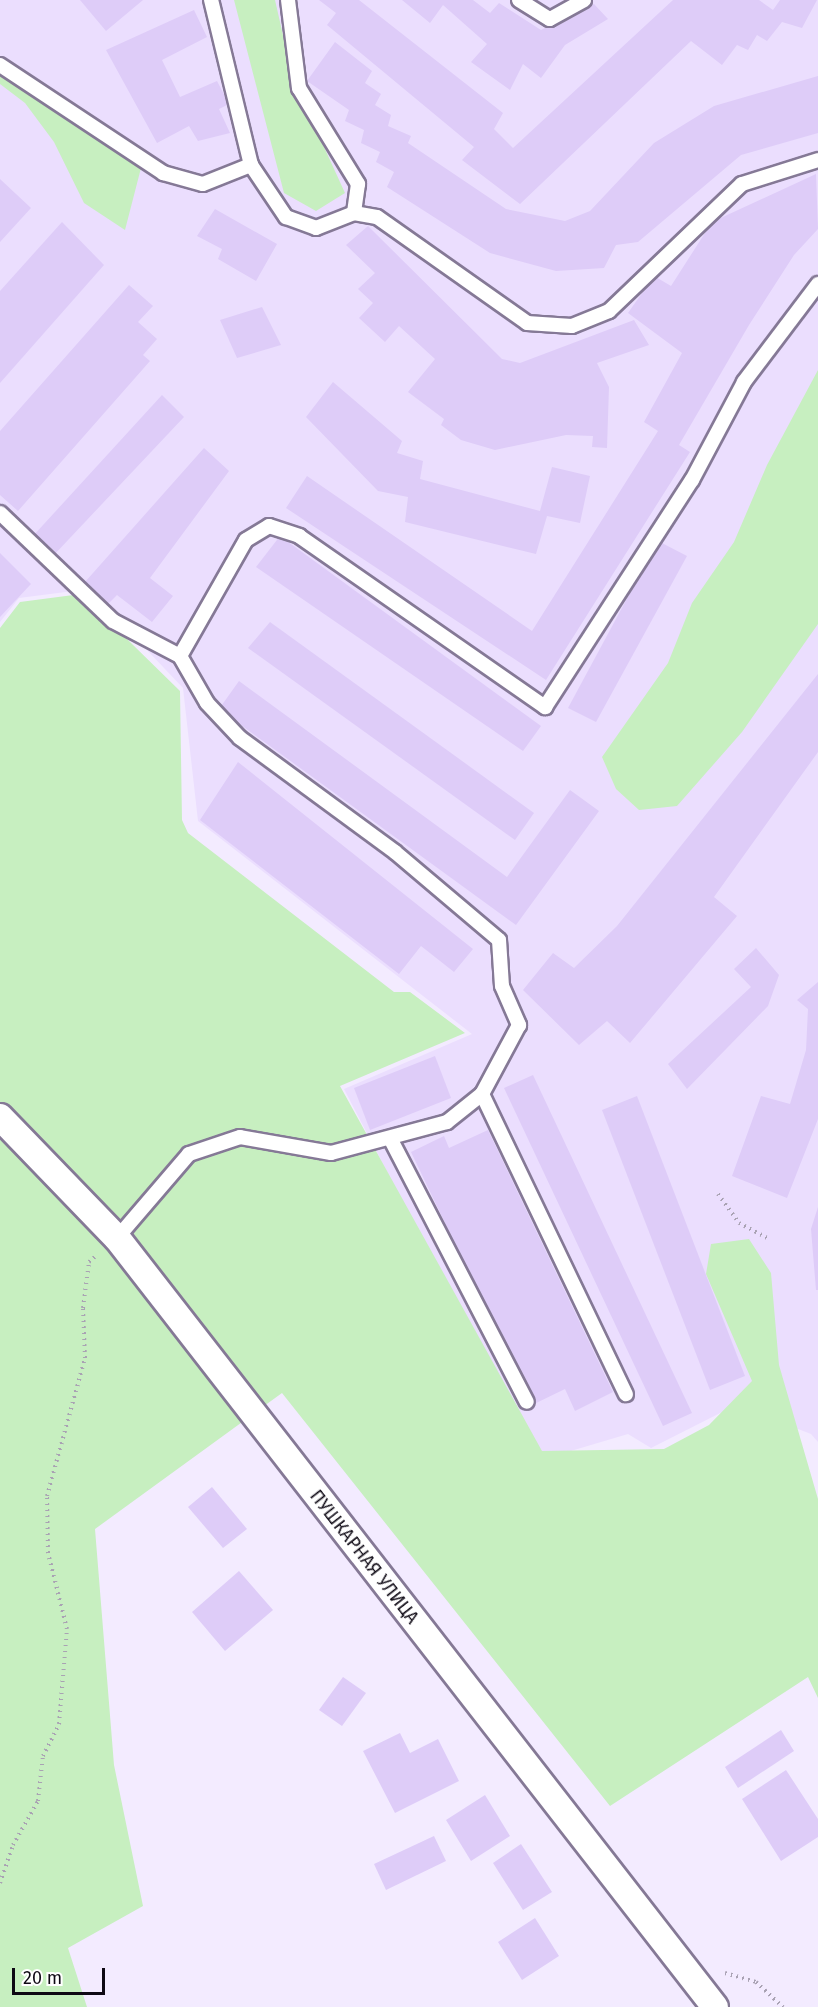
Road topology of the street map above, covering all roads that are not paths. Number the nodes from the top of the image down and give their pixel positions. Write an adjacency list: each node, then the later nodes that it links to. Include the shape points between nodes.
1 (211, 0): 7 (lane)
2 (288, 0): 8 (lane, via 299,88 358,184)
3 (519, 0): 4 (lane, via 550,18)
4 (584, 0)
5 (0, 65): 7 (lane, via 163,174 203,184)
6 (818, 160): 8 (lane, via 742,184 609,311 572,326 527,323 377,217)
7 (252, 165): 8 (lane, via 286,217 320,228)
8 (354, 213)
9 (818, 284): 11 (lane, via 744,382 692,480 545,707 299,536 269,526 246,540)
10 (0, 513): 11 (lane, via 113,621)
11 (180, 656): 12 (lane, via 224,724 395,852 500,940 502,986 519,1025)
12 (482, 1094): 14 (lane, via 447,1122); 16 (lane)
13 (0, 1117): 15 (street, ПУШКАРНАЯ УЛИЦА)
14 (390, 1138): 15 (lane, via 331,1153 240,1137 189,1154); 17 (lane)
15 (117, 1238): 18 (street, ПУШКАРНАЯ УЛИЦА)
16 (626, 1394)
17 (527, 1402)
18 (715, 2007)

